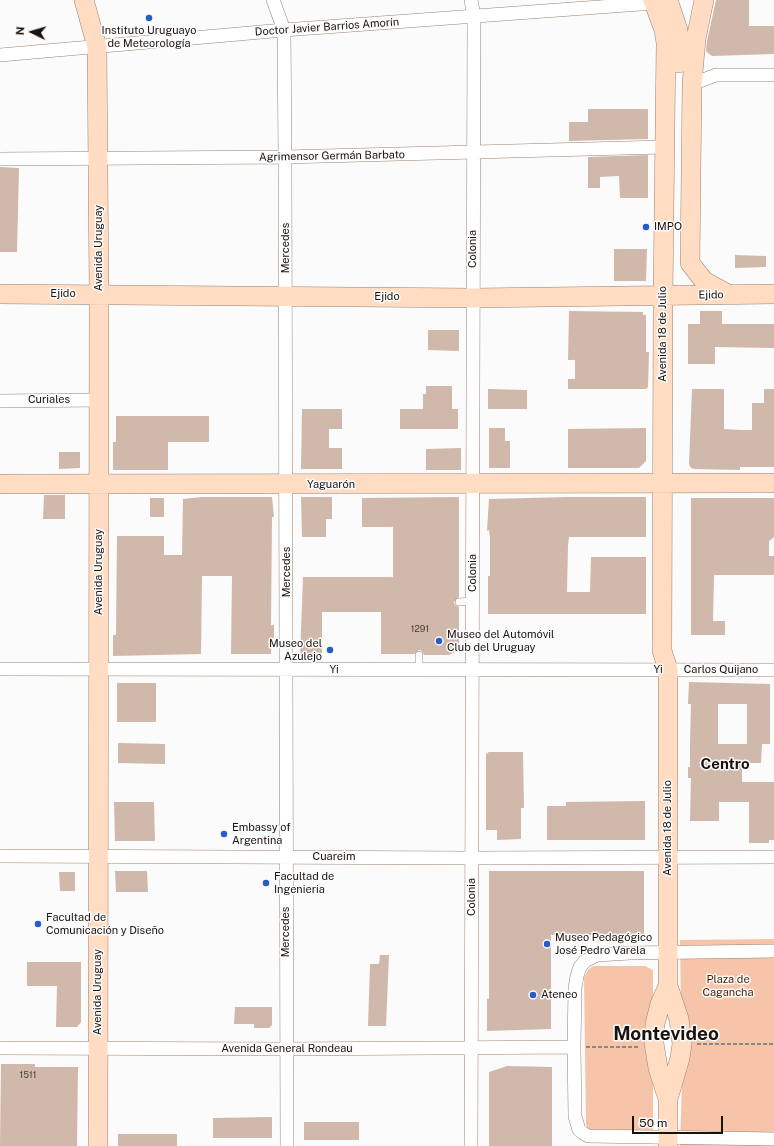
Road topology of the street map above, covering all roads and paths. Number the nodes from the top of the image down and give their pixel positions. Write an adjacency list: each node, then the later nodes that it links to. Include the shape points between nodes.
1 (84, 0): 8 (street, Avenida Uruguay)
2 (273, 0): 7 (street, Mercedes)
3 (471, 0): 6 (street, Colonia)
4 (704, 0): 11 (street, Avenida 18 de Julio, via 696,39)
5 (660, 1): 6 (street, Doctor Javier Barrios Amorín); 12 (street, Avenida 18 de Julio, via 666,43); 18 (street, Avenida 18 de Julio, via 678,30 679,44)
6 (474, 16): 7 (street, Doctor Javier Barrios Amorín); 13 (street, Colonia)
7 (284, 30): 8 (street, Doctor Javier Barrios Amorín); 14 (street, Mercedes)
8 (97, 47): 9 (street, Doctor Javier Barrios Amorín); 15 (street, Avenida Uruguay)
9 (0, 55)
10 (774, 75): 11 (street, via 716,75)
11 (692, 84): 17 (street, Avenida 18 de Julio)
12 (664, 147): 13 (street, Agrimensor Germán Barbato); 25 (street, Avenida 18 de Julio)
13 (474, 153): 14 (street, Agrimensor Germán Barbato); 26 (street, Colonia)
14 (286, 157): 15 (street, Agrimensor Germán Barbato); 24 (street, Mercedes)
15 (98, 158): 16 (street, Agrimensor Germán Barbato); 21 (street, Avenida Uruguay)
16 (0, 159)
17 (690, 206): 18 (street, Avenida 18 de Julio); 19 (street, Avenida 18 de Julio)
18 (676, 231): 19 (street, Avenida 18 de Julio, via 683,252); 25 (street, Avenida 18 de Julio)
19 (690, 263): 22 (street, Avenida 18 de Julio, via 704,281)
20 (0, 294): 21 (street, Ejido)
21 (99, 294): 24 (street, Ejido); 27 (street, Avenida Uruguay)
22 (729, 294): 23 (street, Ejido); 25 (street, Ejido)
23 (774, 294)
24 (286, 296): 26 (street, Ejido); 34 (street, Mercedes)
25 (668, 296): 26 (street, Ejido); 29 (street, Avenida 18 de Julio)
26 (473, 298): 32 (street, Colonia)
27 (99, 400): 28 (street, Curiales); 33 (street, Avenida Uruguay)
28 (0, 401)
29 (669, 482): 30 (street, Yaguarón); 32 (street, Yaguarón); 43 (street, Avenida 18 de Julio, via 662,651)
30 (774, 483)
31 (0, 484): 33 (street, Yaguarón)
32 (473, 484): 34 (street, Yaguarón); 35 (street, Colonia)
33 (99, 485): 34 (street, Yaguarón); 39 (street, Avenida Uruguay)
34 (287, 485): 40 (street, Mercedes)
35 (472, 601): 36 (lane); 42 (street, Colonia)
36 (459, 602)
37 (419, 654): 41 (lane)
38 (0, 669): 39 (street, Yi)
39 (99, 669): 40 (street, Yi); 45 (street, Avenida Uruguay)
40 (287, 670): 41 (street, Yi); 47 (street, Mercedes)
41 (419, 670): 42 (street, Yi)
42 (472, 670): 43 (street, Yi); 50 (street, Colonia)
43 (668, 670): 44 (street, Carlos Quijano); 48 (street, Avenida 18 de Julio)
44 (774, 670)
45 (98, 855): 46 (street, Cuareim); 47 (street, Cuareim); 60 (street, Avenida Uruguay)
46 (0, 856)
47 (285, 856): 50 (street, Cuareim); 62 (street, Mercedes)
48 (668, 857): 49 (street, Cuareim); 50 (street, Cuareim); 52 (street, Avenida 18 de Julio)
49 (774, 857)
50 (472, 858): 61 (street, Colonia)
51 (774, 951): 52 (street)
52 (668, 953): 53 (street, Avenida 18 de Julio); 57 (street, via 609,953 596,955 585,961 580,967 575,988)
53 (668, 986): 54 (street, Avenida 18 de Julio, via 655,1024); 55 (street, Avenida 18 de Julio, via 680,1025)
54 (654, 1043): 58 (path, via 641,1046); 63 (street, Avenida 18 de Julio, via 658,1068)
55 (682, 1044): 56 (path); 63 (street, Avenida 18 de Julio)
56 (774, 1044)
57 (574, 1047): 61 (street, Avenida General Rondeau); 65 (street, via 575,1116 579,1130 588,1136)
58 (593, 1047)
59 (0, 1048): 60 (street, Avenida General Rondeau)
60 (98, 1048): 62 (street, Avenida General Rondeau); 66 (street, Avenida Uruguay)
61 (472, 1048): 62 (street, Avenida General Rondeau); 68 (street, Colonia)
62 (286, 1049): 67 (street, Mercedes)
63 (668, 1099): 65 (street, Avenida 18 de Julio)
64 (774, 1140): 65 (street)
65 (668, 1142)
66 (98, 1146)
67 (287, 1146)
68 (471, 1146)

